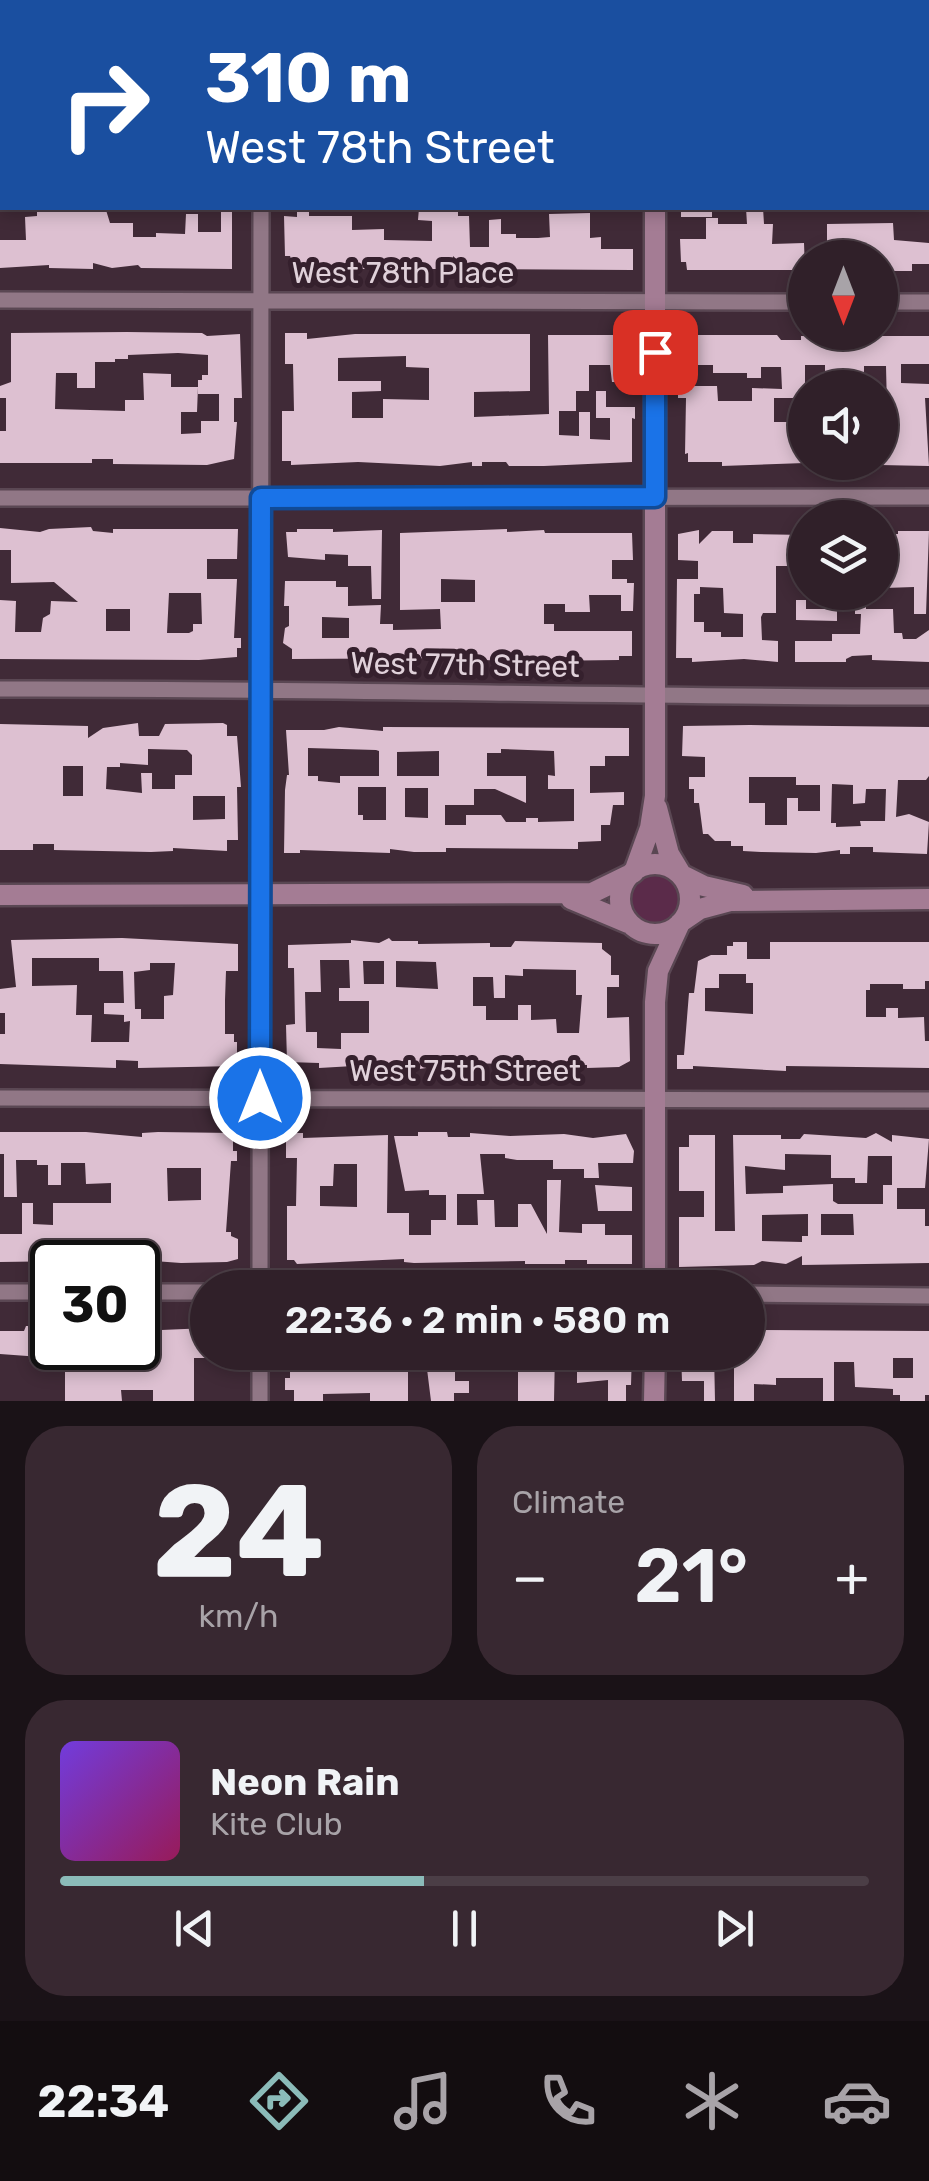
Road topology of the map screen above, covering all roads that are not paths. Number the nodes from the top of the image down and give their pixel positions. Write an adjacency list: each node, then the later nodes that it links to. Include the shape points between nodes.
1 (262, 210): 4 (street)
2 (656, 210): 8 (street)
3 (0, 300): 4 (street, West 78th Place)
4 (262, 300): 8 (street, West 78th Place); 12 (street)
5 (788, 302): 8 (street, West 78th Place)
6 (898, 302): 7 (street)
7 (929, 302)
8 (655, 303): 9 (street)
9 (655, 497): 10 (street); 12 (street); 15 (street)
10 (929, 497)
11 (0, 498): 12 (street)
12 (261, 498): 13 (street)
13 (261, 688): 14 (street, West 77th Street); 15 (street, West 77th Street); 22 (street)
14 (0, 689)
15 (655, 697): 16 (street, West 77th Street); 17 (street)
16 (929, 697)
17 (655, 796): 18 (street); 19 (street, via 669,854)
18 (633, 872): 19 (street, via 657,864); 21 (street, via 592,893); 26 (street, via 620,895)
19 (682, 875): 23 (street, via 732,894); 25 (street, via 690,899)
20 (0, 894): 22 (street)
21 (555, 894): 22 (street); 26 (street)
22 (260, 895): 29 (street)
23 (770, 898): 24 (street); 25 (street, via 700,908)
24 (929, 899)
25 (680, 923): 26 (street, via 658,933); 27 (street, via 658,971)
26 (629, 924): 27 (street, via 644,941)
27 (655, 1002): 30 (street)
28 (0, 1098): 29 (street, West 75th Street)
29 (260, 1098): 30 (street, West 75th Street); 32 (street)
30 (655, 1100): 31 (street, West 75th Street); 33 (street)
31 (929, 1100)
32 (260, 1270)
33 (655, 1270)
34 (0, 1292): 35 (street)
35 (30, 1292)
36 (160, 1292): 37 (street)
37 (190, 1292)
38 (765, 1294): 39 (street)
39 (929, 1296)
40 (260, 1370): 42 (street)
41 (654, 1370): 43 (street)
42 (260, 1401)
43 (654, 1401)

